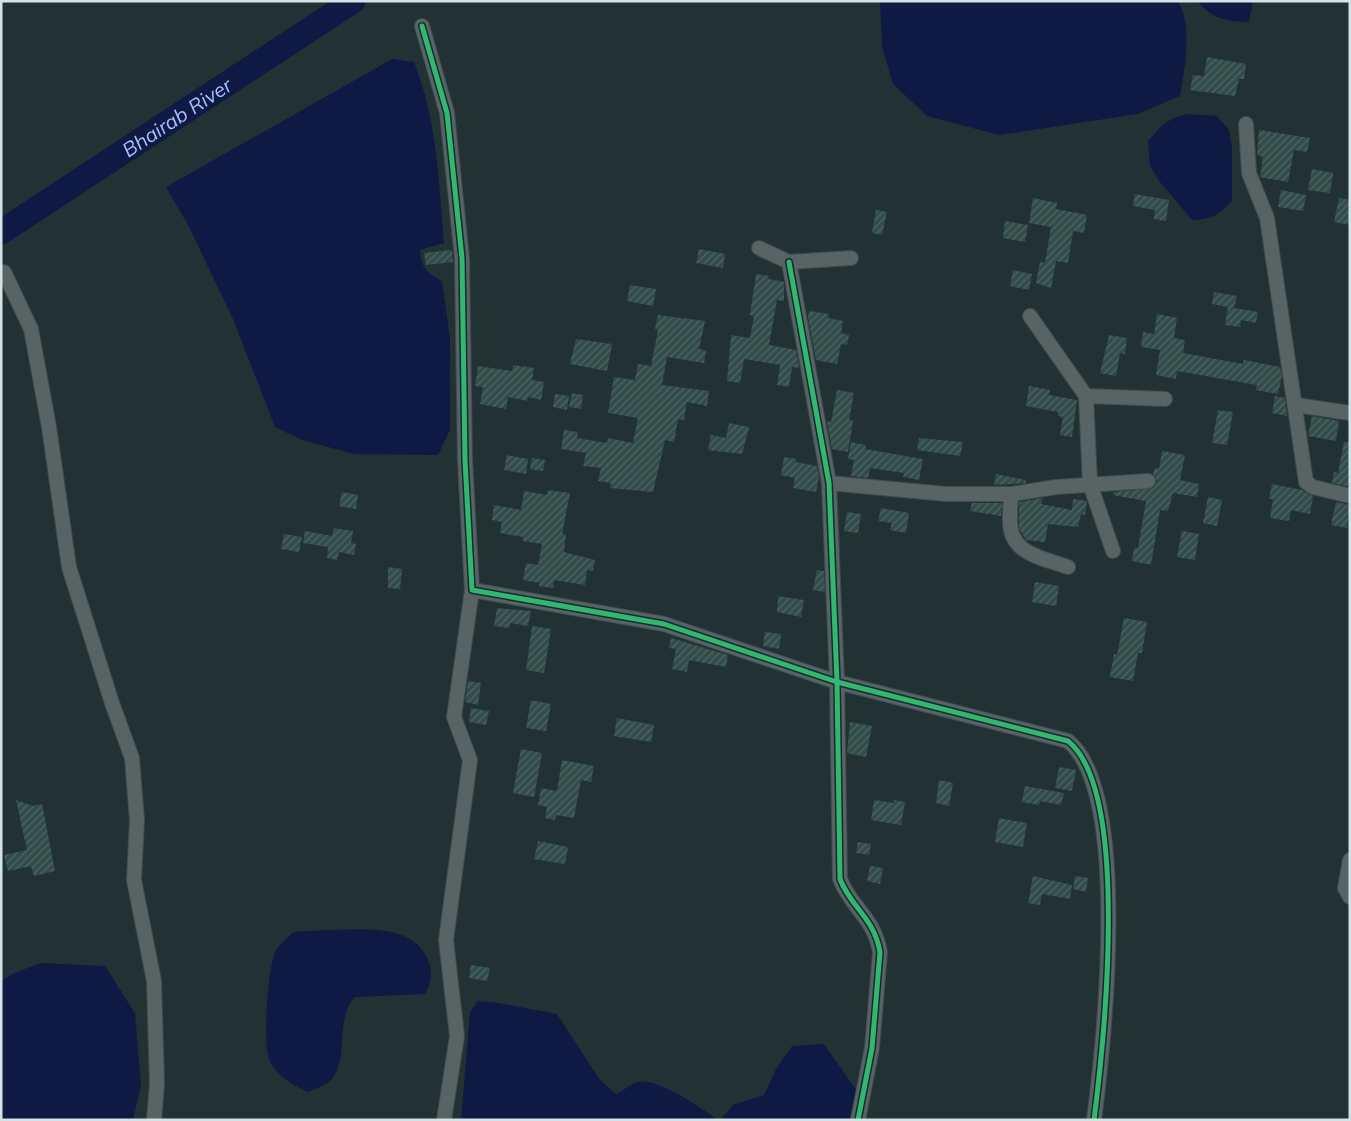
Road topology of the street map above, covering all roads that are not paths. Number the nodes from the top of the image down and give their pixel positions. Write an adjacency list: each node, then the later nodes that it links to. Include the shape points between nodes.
1 (422, 26): 19 (street, via 447,113 462,258 465,460)
2 (1246, 124): 10 (street, via 1249,173 1266,218)
3 (760, 248): 5 (street)
4 (851, 258): 5 (street)
5 (789, 262): 13 (street)
6 (1, 274): 23 (street, via 4,272 31,329 69,567 132,758 137,820 134,880 154,980 157,1084)
7 (1030, 316): 8 (street)
8 (1086, 396): 9 (street); 14 (street)
9 (1165, 399)
10 (1296, 405): 11 (street); 16 (street, via 1306,482 1313,487)
11 (1350, 413)
12 (1148, 480): 14 (street)
13 (829, 482): 15 (street, via 946,494); 20 (street)
14 (1090, 484): 15 (street); 17 (street)
15 (1012, 494): 18 (street, via 1009,526 1012,538 1025,552)
16 (1350, 496)
17 (1113, 551)
18 (1068, 567)
19 (472, 590): 20 (street, via 664,624); 24 (street, via 454,716 470,760 446,940 457,1036)
20 (837, 682): 25 (street, via 840,879 846,894 871,924 878,937 880,952 872,1048); 26 (street, via 1068,741 1076,747 1098,793 1109,878 1103,1046)
21 (1350, 860): 22 (street, via 1345,888)
22 (1350, 897)
23 (154, 1120)
24 (444, 1120)
25 (858, 1120)
26 (1094, 1120)

